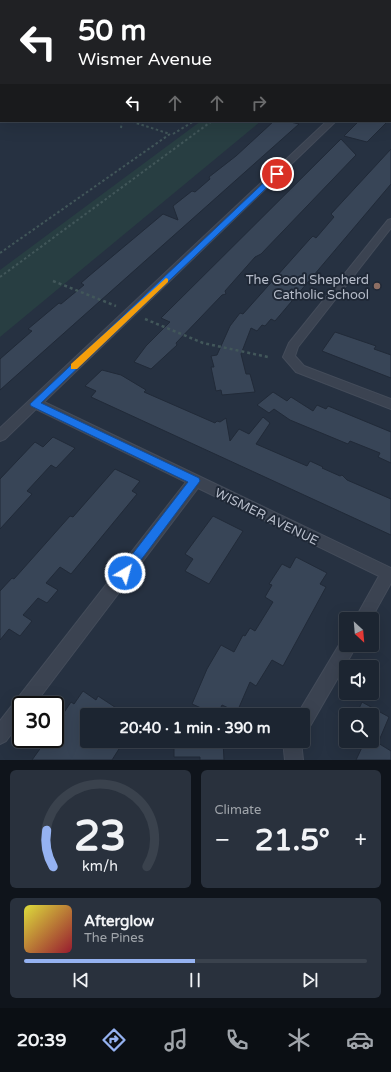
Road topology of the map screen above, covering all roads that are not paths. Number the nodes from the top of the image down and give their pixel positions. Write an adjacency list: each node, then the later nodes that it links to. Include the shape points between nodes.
1 (331, 122): 3 (street)
2 (391, 222): 4 (street, via 293,346 289,357 300,369)
3 (34, 404): 5 (street); 6 (street, WISMER AVENUE)
4 (391, 404)
5 (0, 436)
6 (195, 481): 7 (street, WISMER AVENUE); 10 (street)
7 (390, 575): 8 (street)
8 (366, 612)
9 (344, 652): 11 (street)
10 (30, 696)
11 (310, 710)
12 (12, 719): 13 (street)
13 (0, 735)
14 (293, 748): 15 (street)
15 (294, 760)

